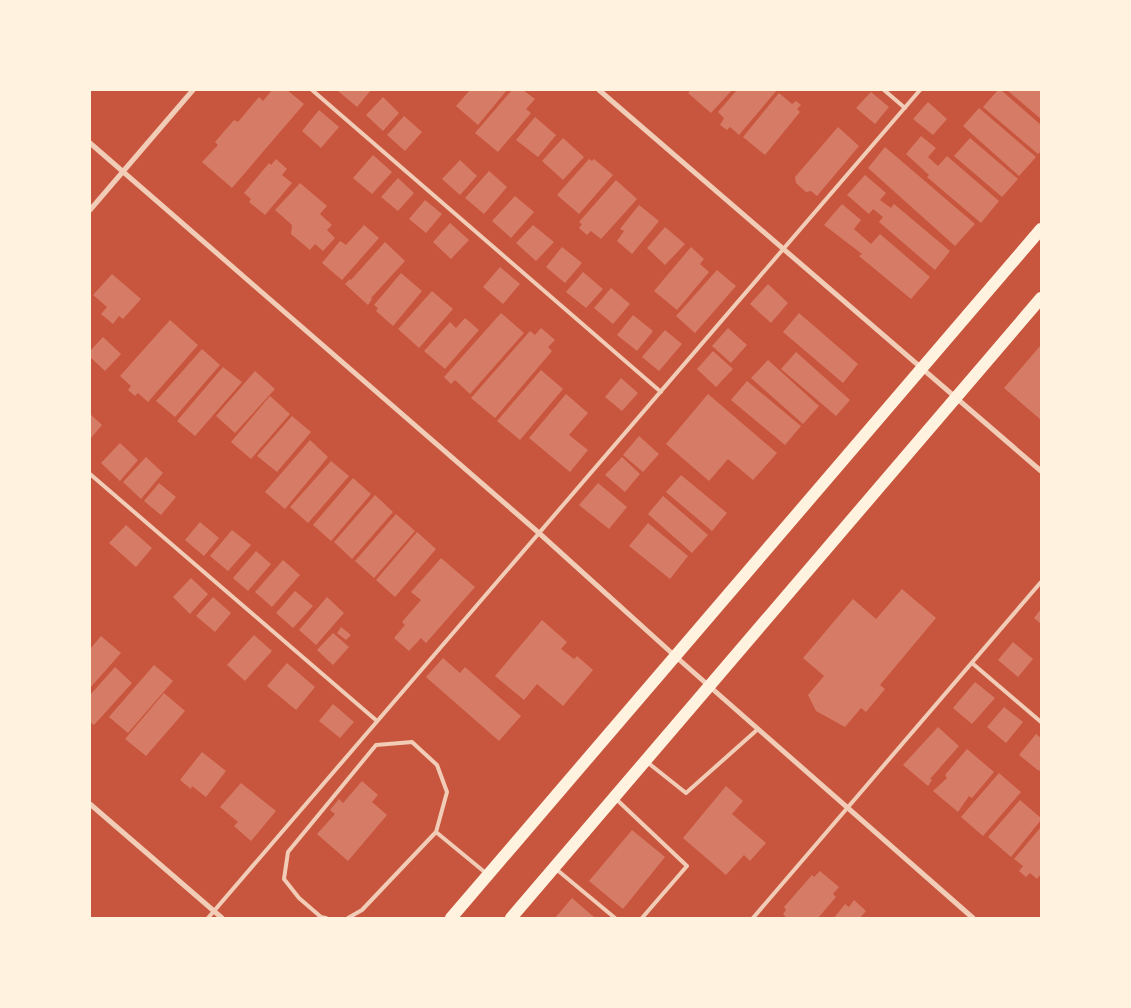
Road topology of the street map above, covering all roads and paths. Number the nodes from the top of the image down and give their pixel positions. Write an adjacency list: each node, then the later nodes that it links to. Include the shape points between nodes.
1 (193, 90): 8 (street)
2 (312, 90): 14 (lane)
3 (599, 90): 11 (street)
4 (884, 90): 6 (lane)
5 (920, 90): 6 (lane)
6 (905, 108): 11 (lane)
7 (90, 142): 8 (street)
8 (123, 171): 9 (street); 18 (street)
9 (90, 210)
10 (1041, 229): 13 (main road)
11 (783, 249): 13 (street); 14 (lane)
12 (1041, 298): 15 (main road)
13 (922, 368): 15 (street); 20 (main road)
14 (661, 392): 18 (lane)
15 (956, 398): 16 (street); 22 (main road)
16 (1041, 471)
17 (90, 474): 23 (lane)
18 (539, 533): 20 (street); 23 (lane)
19 (1041, 582): 21 (lane)
20 (675, 656): 22 (street); 32 (main road)
21 (972, 663): 24 (lane); 29 (lane)
22 (710, 686): 25 (street); 26 (main road)
23 (377, 721): 33 (lane)
24 (1041, 722)
25 (758, 729): 26 (lane, via 686,793); 29 (street)
26 (646, 761): 27 (main road)
27 (614, 798): 31 (main road); 41 (lane, via 687,866)
28 (90, 804): 33 (street)
29 (847, 808): 42 (lane); 43 (street)
30 (436, 832): 32 (lane); 36 (lane, via 447,792 437,765 412,742 376,745 288,852 284,879 298,898); 37 (lane, via 362,910)
31 (554, 867): 39 (main road); 40 (lane)
32 (488, 874): 38 (main road)
33 (214, 911): 34 (lane); 35 (street)
34 (208, 918)
35 (222, 918)
36 (326, 918)
37 (348, 918)
38 (451, 918)
39 (511, 918)
40 (615, 918)
41 (642, 918)
42 (753, 918)
43 (973, 918)

